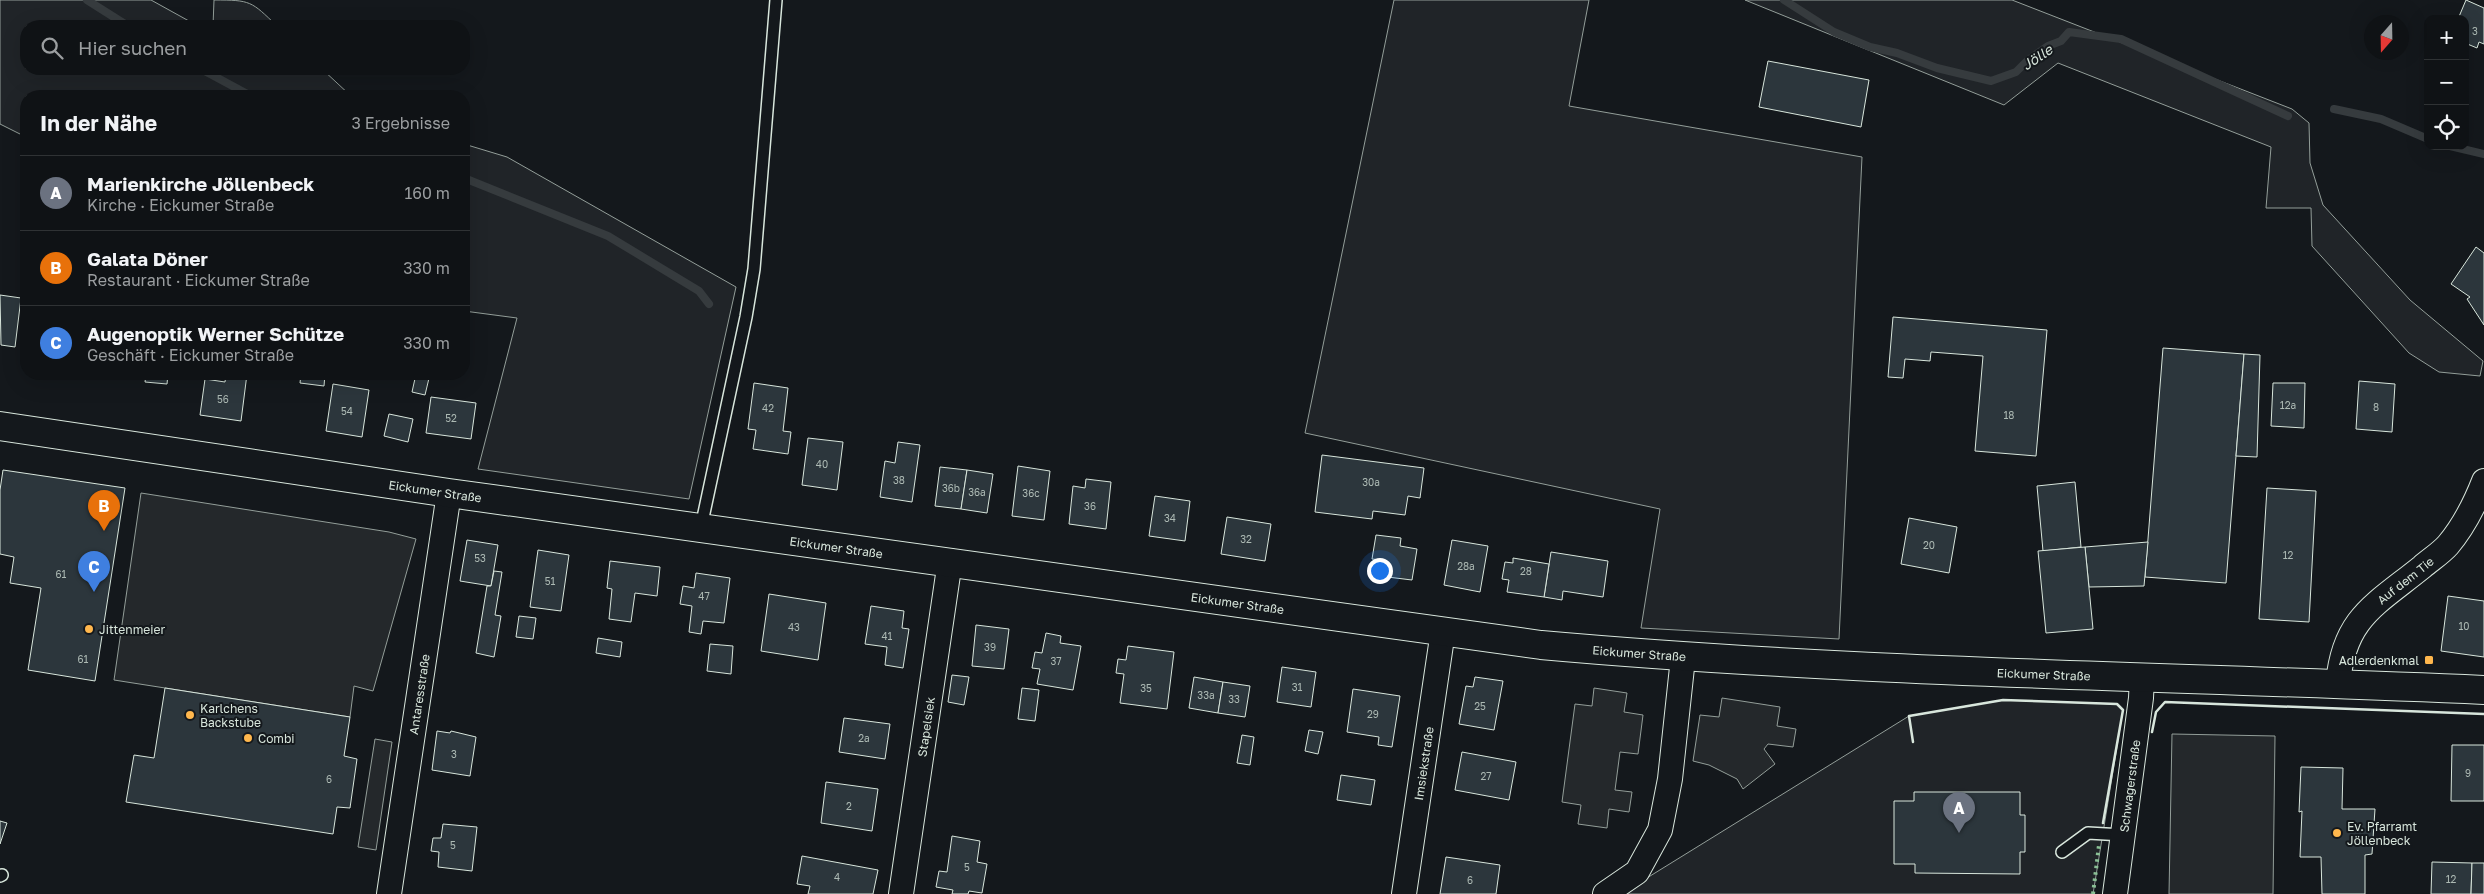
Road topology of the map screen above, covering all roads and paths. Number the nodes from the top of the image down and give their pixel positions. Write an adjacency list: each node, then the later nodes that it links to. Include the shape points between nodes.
1 (776, 0): 5 (lane, via 754,269)
2 (0, 426): 4 (main road, Eickumer Straße)
3 (2484, 481): 10 (street, Auf dem Tie, via 2473,510 2448,546 2362,616 2343,652)
4 (449, 493): 5 (main road, Eickumer Straße); 14 (street, Antaresstraße)
5 (701, 527): 6 (main road, Eickumer Straße)
6 (950, 561): 7 (main road, Eickumer Straße); 15 (street, Stapelsiek)
7 (1443, 631): 8 (main road, Eickumer Straße); 16 (street, Imsiekstraße)
8 (1683, 658): 9 (main road, Eickumer Straße); 17 (street, via 1670,779 1660,830 1637,872)
9 (2142, 677): 10 (main road, Eickumer Straße); 12 (street, Schwagerstraße)
10 (2338, 683): 11 (main road, Eickumer Straße)
11 (2484, 690)
12 (2122, 835): 13 (lane, via 2088,832); 18 (street, Schwagerstraße)
13 (2062, 852)
14 (389, 894)
15 (900, 894)
16 (1404, 894)
17 (1606, 894)
18 (2115, 894)

